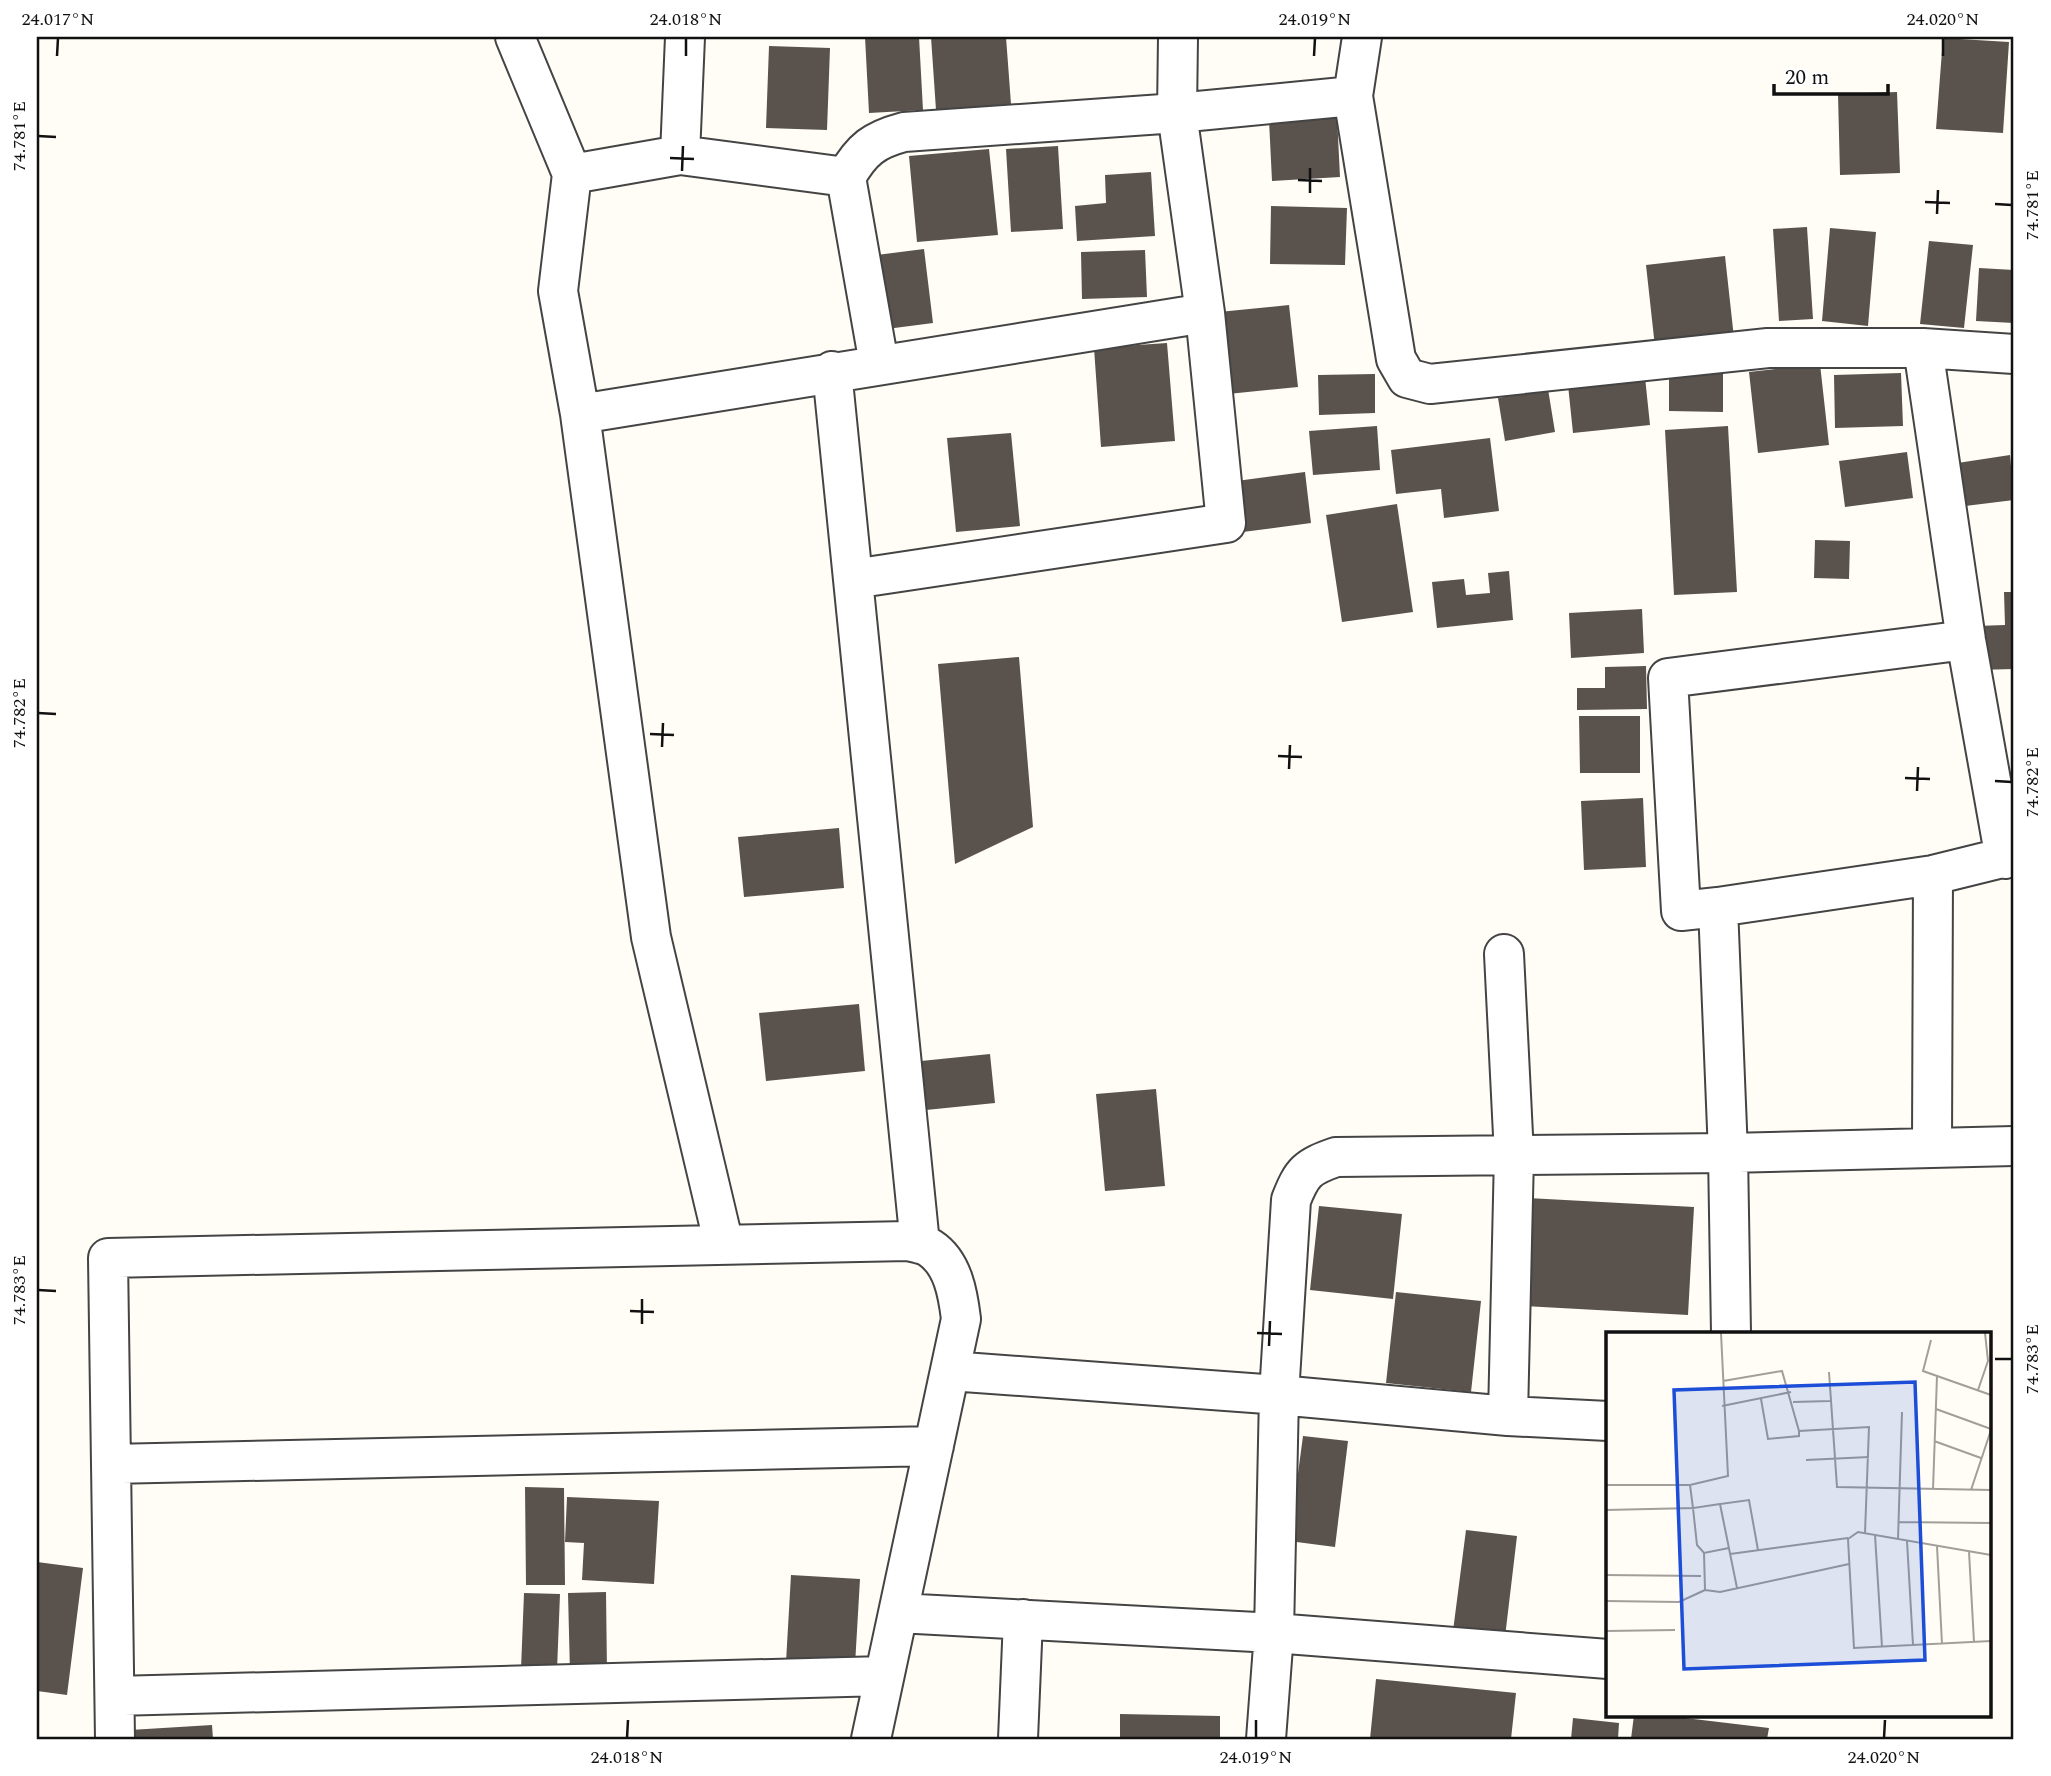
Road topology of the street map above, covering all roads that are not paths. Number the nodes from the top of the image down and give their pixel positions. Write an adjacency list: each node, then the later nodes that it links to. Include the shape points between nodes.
1 (515, 37): 8 (street)
2 (685, 37): 7 (street)
3 (1178, 37): 6 (street)
4 (1362, 37): 5 (street)
5 (1353, 96): 6 (street); 11 (street, via 1396,359 1407,378 1430,384 1769,348)
6 (1177, 113): 9 (street, via 904,131 882,138 857,158); 10 (street)
7 (680, 155): 8 (street); 9 (street)
8 (572, 174): 15 (street, via 558,291)
9 (846, 177): 13 (street)
10 (1205, 313): 13 (street); 16 (street, via 1226,523)
11 (1923, 348): 12 (street); 17 (street)
12 (2014, 354)
13 (879, 364): 14 (street)
14 (832, 371): 15 (street); 16 (street)
15 (580, 414): 27 (street, via 651,937)
16 (853, 579): 26 (street)
17 (1966, 640): 18 (street); 20 (street, via 1668,678 1681,911)
18 (2010, 857): 19 (street)
19 (1933, 875): 20 (street); 22 (street)
20 (1717, 907): 24 (street)
21 (1504, 954): 25 (street)
22 (1932, 1146): 23 (street); 24 (street)
23 (2014, 1146)
24 (1728, 1153): 25 (street); 28 (street)
25 (1514, 1155): 30 (street, via 1336,1157 1311,1166 1299,1179 1291,1200); 31 (street)
26 (920, 1244): 27 (street); 29 (street, via 945,1263 957,1289 961,1319)
27 (724, 1245): 34 (street, via 108,1258)
28 (1731, 1332)
29 (950, 1371): 30 (street); 33 (street)
30 (1279, 1395): 31 (street); 37 (street)
31 (1508, 1416): 32 (street)
32 (1606, 1421)
33 (934, 1446): 34 (street); 35 (street)
34 (111, 1464): 40 (street)
35 (898, 1613): 36 (street); 39 (street)
36 (1023, 1619): 37 (street); 43 (street)
37 (1274, 1633): 38 (street); 44 (street)
38 (1606, 1659)
39 (884, 1675): 40 (street); 42 (street)
40 (114, 1696): 41 (street)
41 (115, 1739)
42 (871, 1739)
43 (1018, 1739)
44 (1266, 1739)

